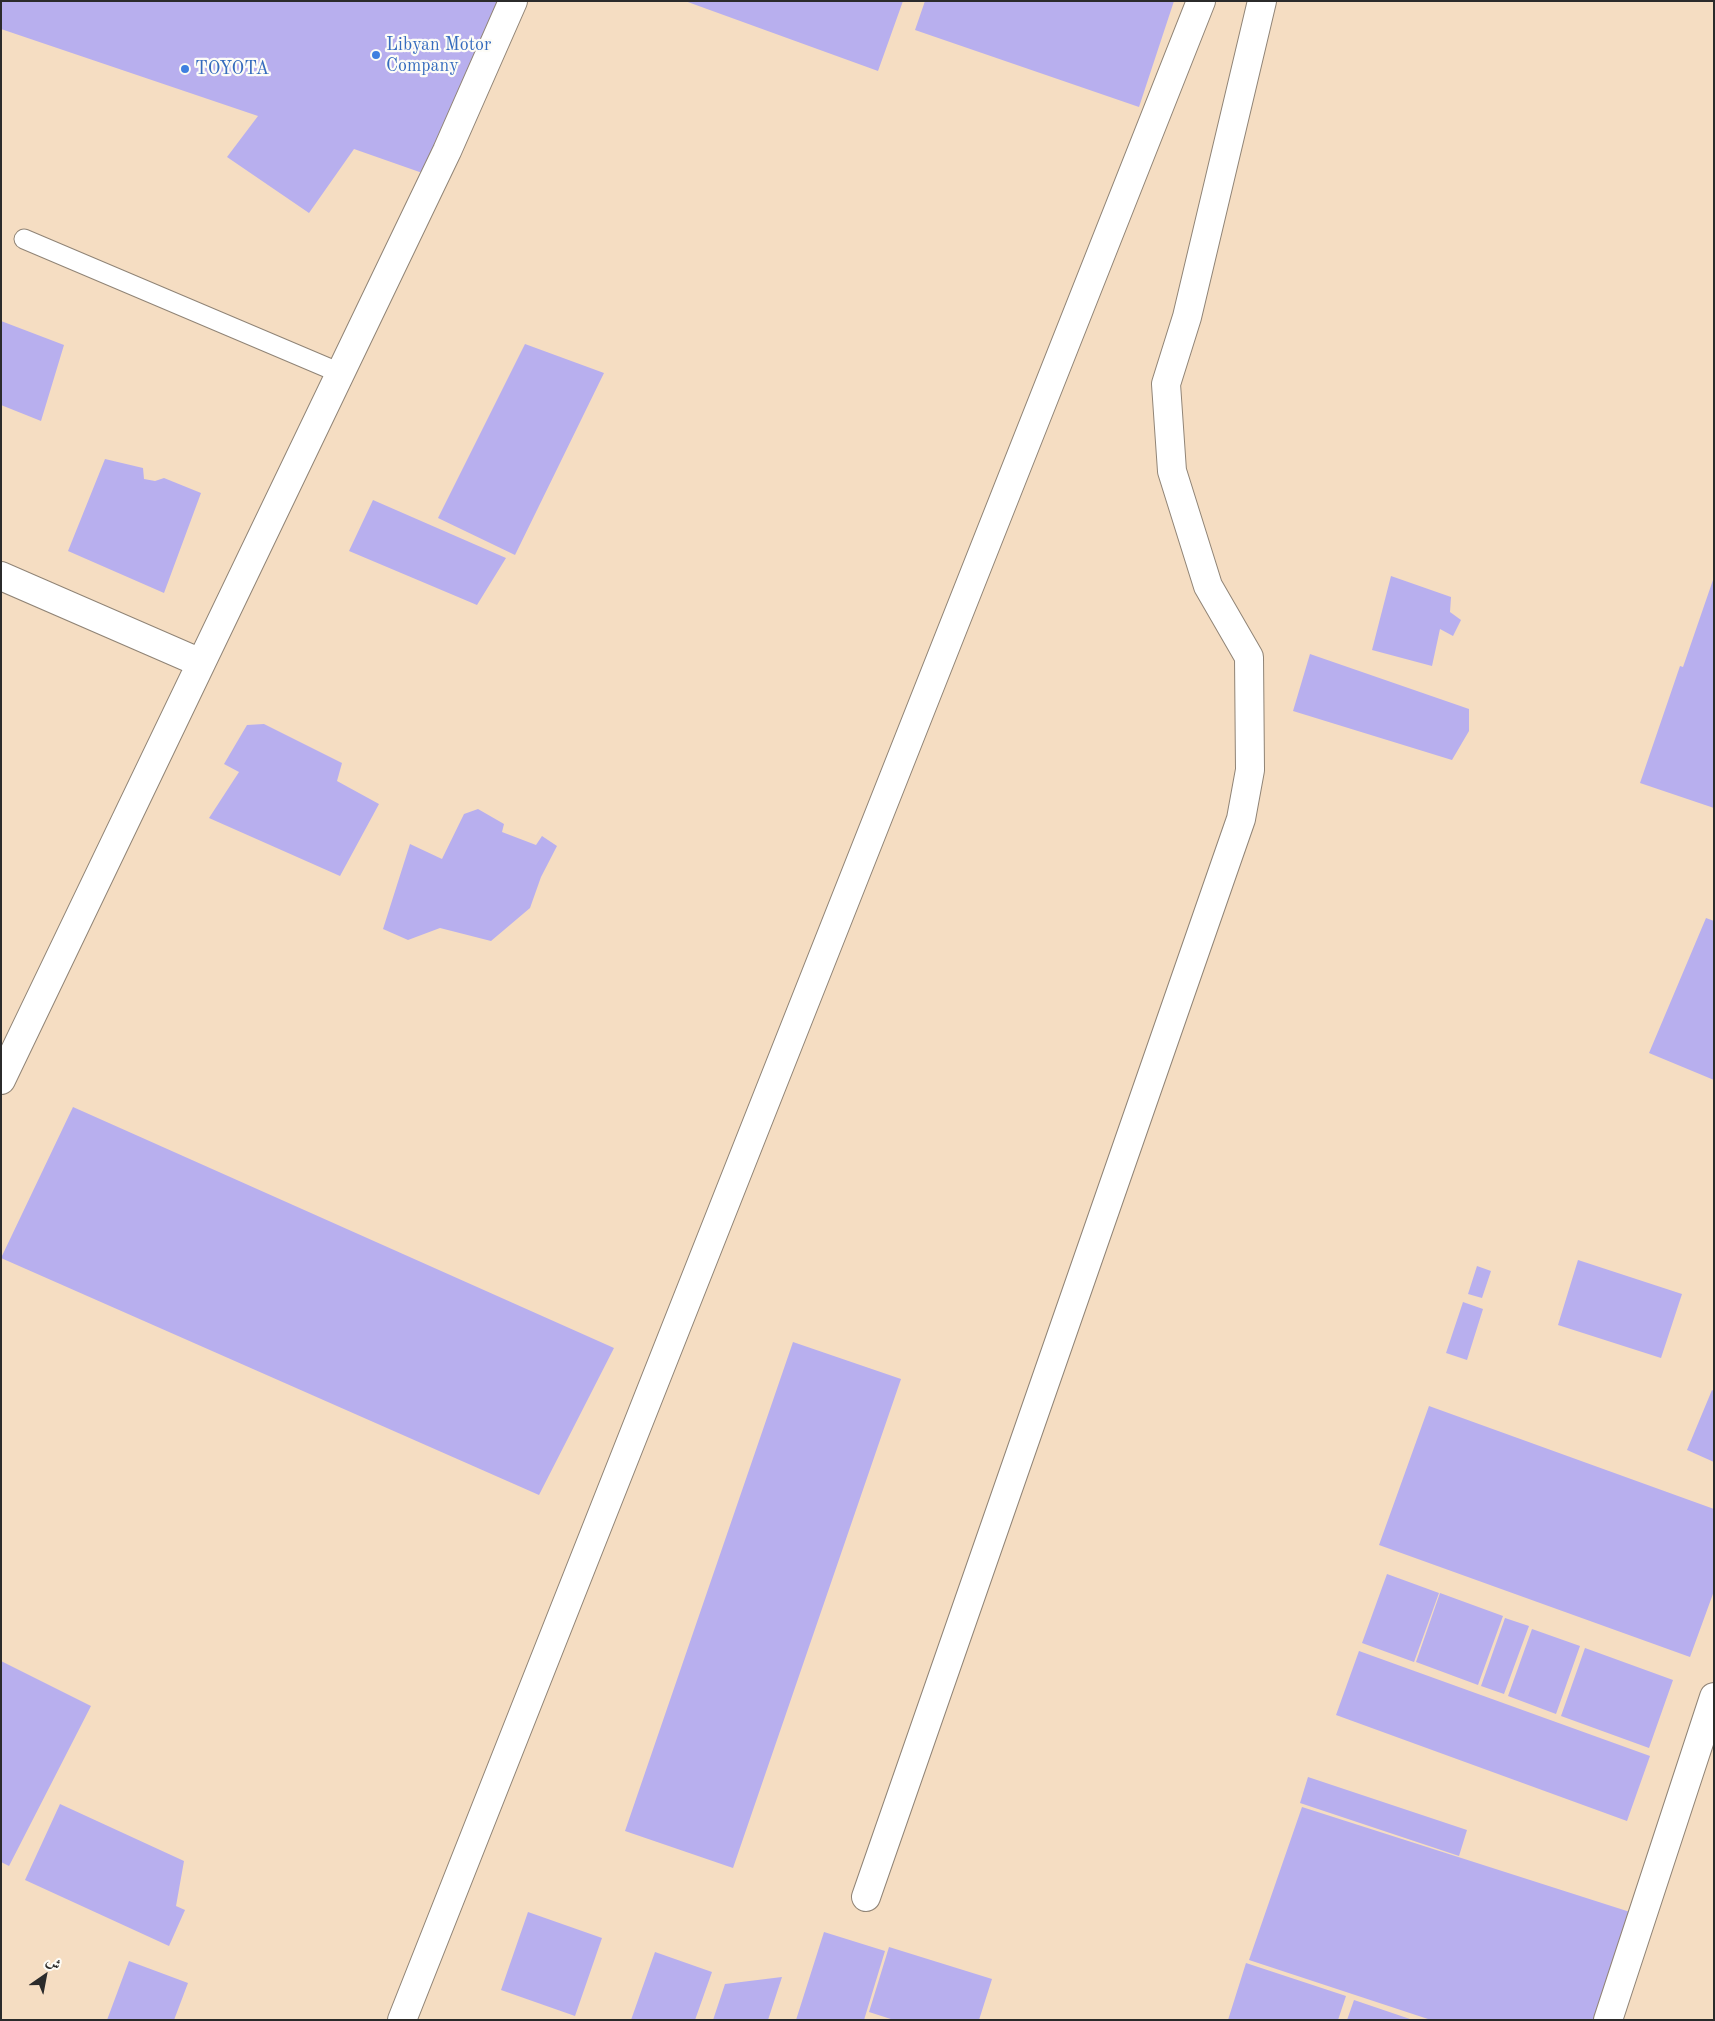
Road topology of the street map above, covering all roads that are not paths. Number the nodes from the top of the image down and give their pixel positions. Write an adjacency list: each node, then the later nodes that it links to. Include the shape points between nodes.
1 (513, 1): 5 (street, via 447,151)
2 (1201, 1): 11 (street)
3 (1262, 1): 10 (street, via 1187,317 1166,384 1172,471 1208,586 1249,657 1250,770 1241,819)
4 (24, 239): 5 (lane)
5 (340, 373): 7 (street)
6 (1, 576): 7 (street)
7 (201, 662): 8 (street)
8 (1, 1080)
9 (1714, 1697): 12 (street)
10 (866, 1896)
11 (402, 2020)
12 (1608, 2020)

